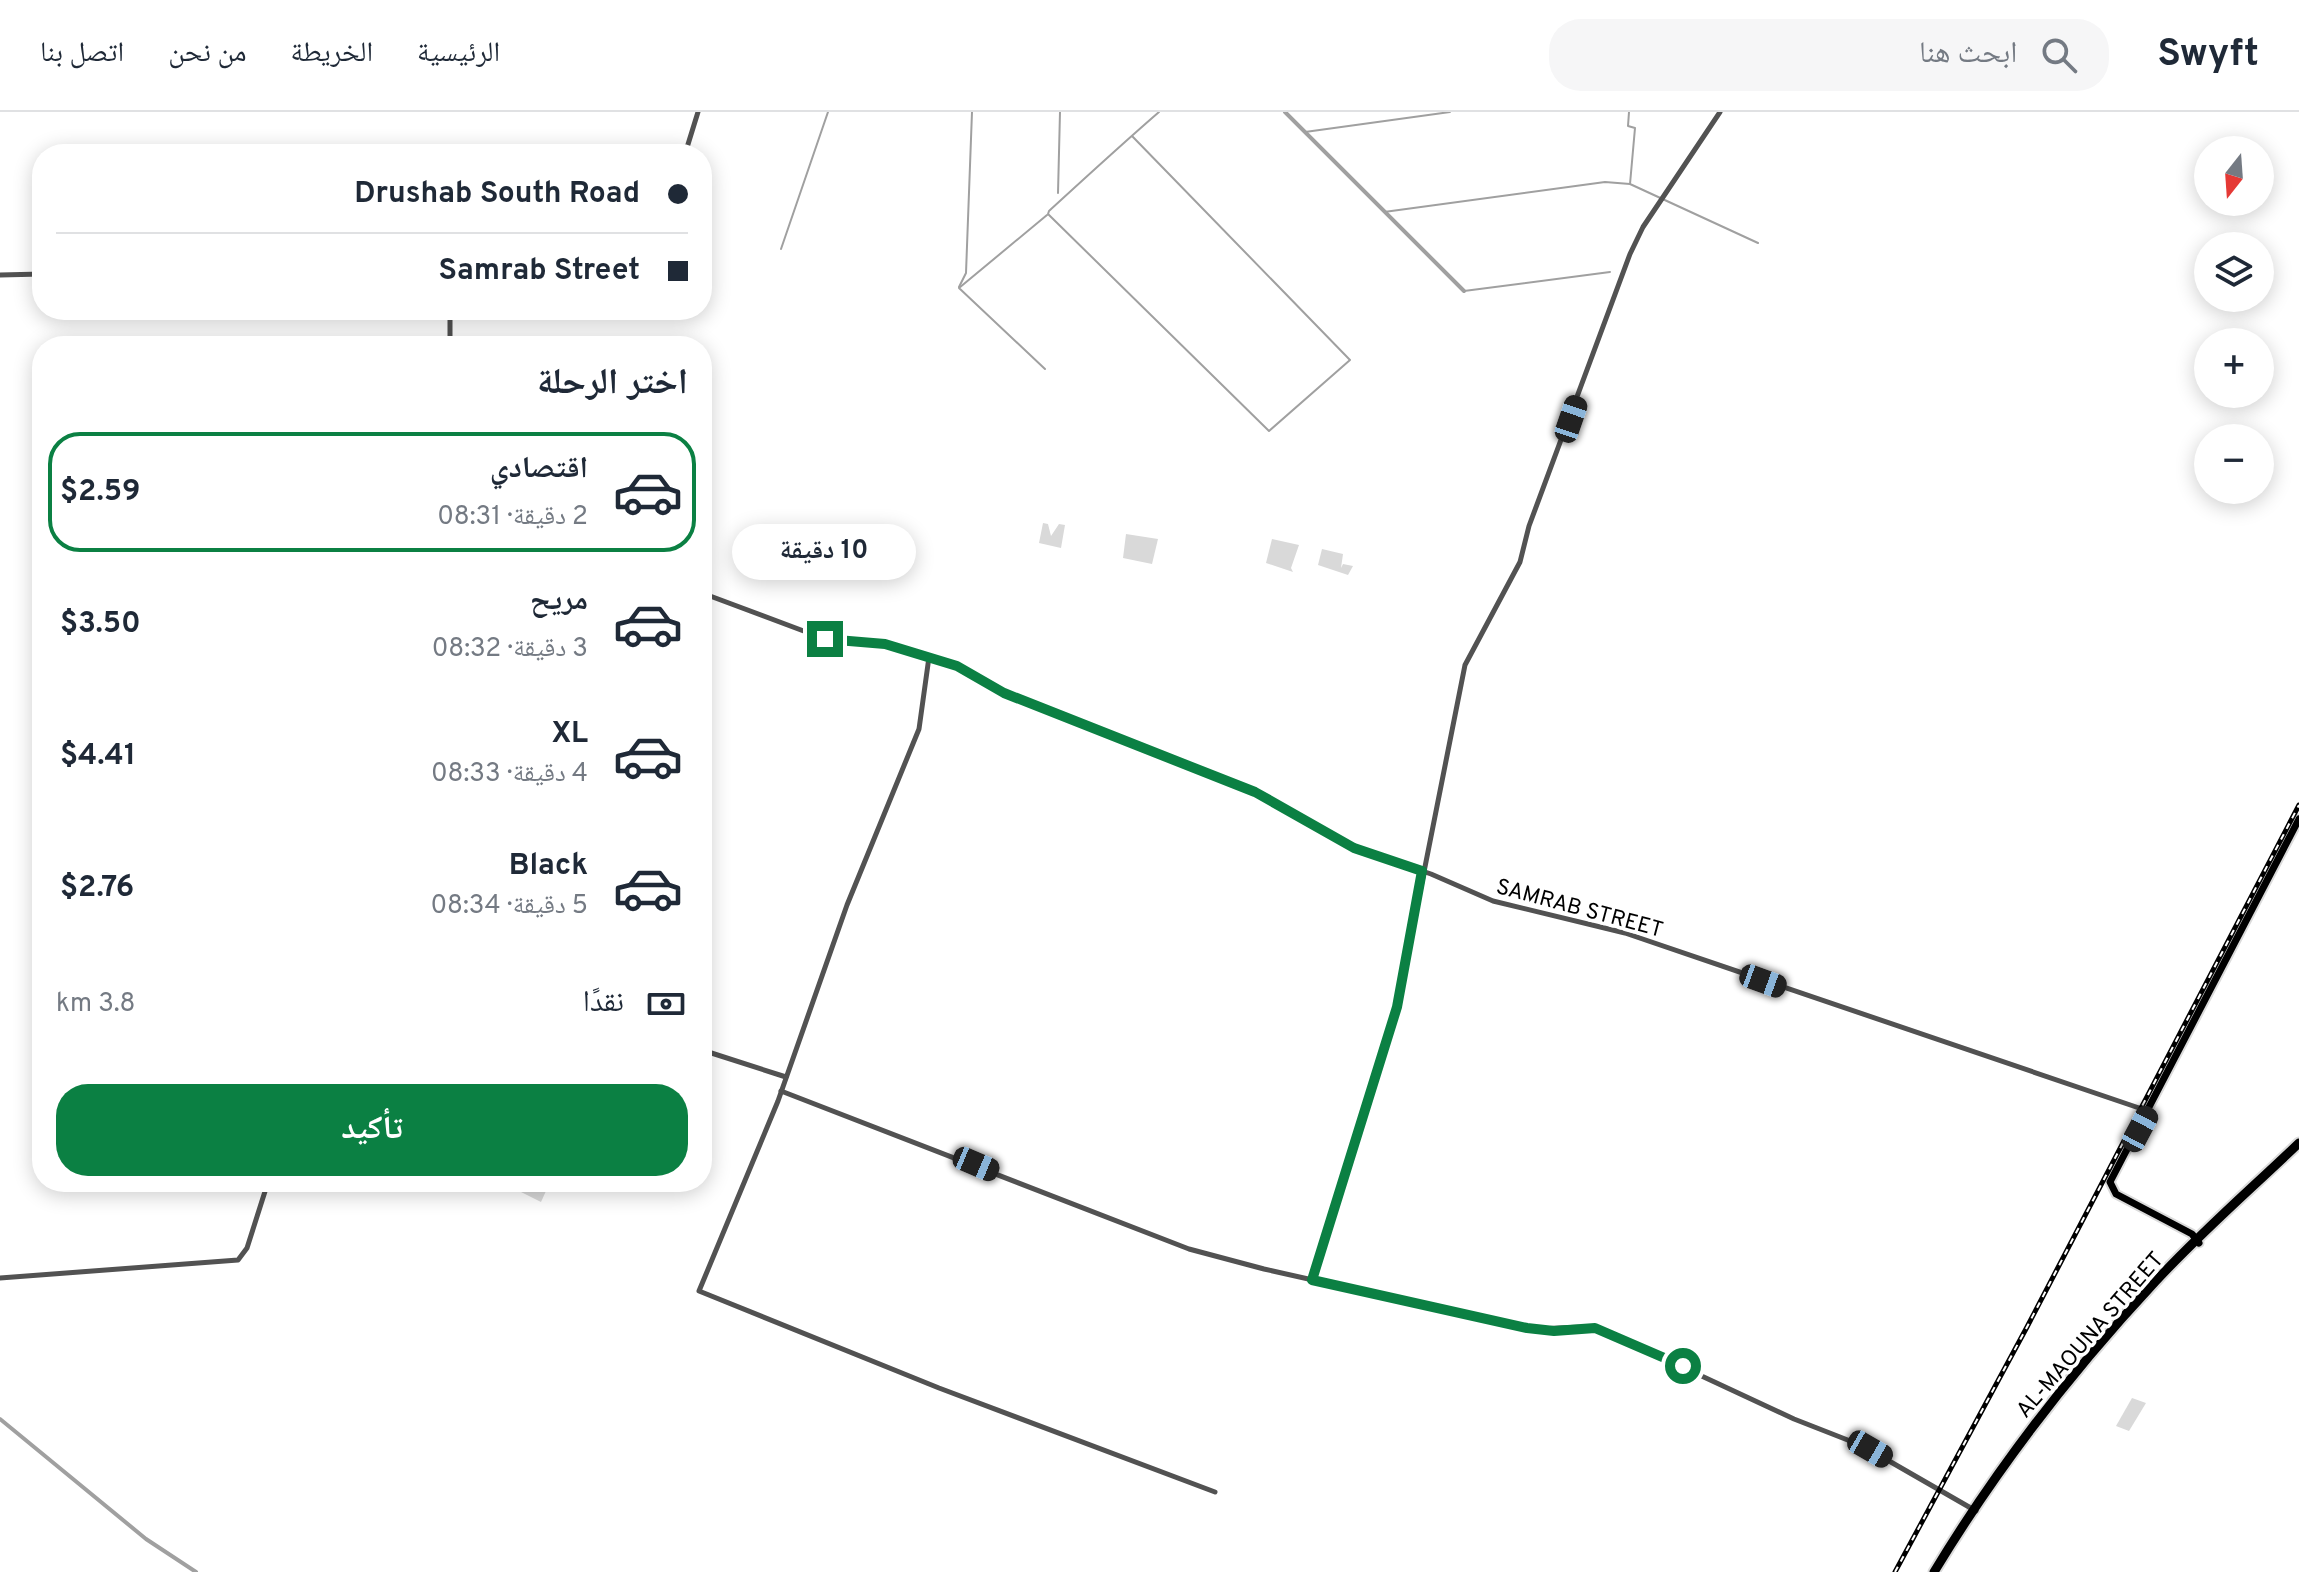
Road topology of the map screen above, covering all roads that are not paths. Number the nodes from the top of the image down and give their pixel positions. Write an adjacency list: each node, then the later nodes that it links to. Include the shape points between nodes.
1 (698, 112): 3 (street)
2 (1720, 112): 10 (street, via 1630,254 1520,562 1466,661)
3 (688, 144)
4 (32, 274): 5 (street)
5 (0, 275)
6 (712, 597): 7 (street, SAMRAB STREET, via 825,639 879,643)
7 (929, 657): 10 (street, SAMRAB STREET, via 969,671 1004,693 1255,792 1354,848); 12 (street, via 919,729 847,905)
8 (2299, 819): 14 (main road)
9 (2299, 827): 14 (main road)
10 (1422, 871): 14 (street, SAMRAB STREET, via 1498,903 1625,933); 19 (street, via 1397,1007)
11 (712, 1053): 12 (street)
12 (786, 1077): 13 (street)
13 (781, 1091): 19 (street, via 1189,1249); 20 (street, via 699,1291)
14 (2148, 1111): 17 (main road, via 2113,1186)
15 (2299, 1145): 17 (highway)
16 (265, 1192): 18 (street, via 238,1260)
17 (2199, 1240): 21 (highway, via 2090,1361)
18 (0, 1280)
19 (1312, 1280): 21 (street, via 1527,1328 1601,1329 1863,1446)
20 (1215, 1492)
21 (1975, 1510): 22 (highway)
22 (1936, 1572)

